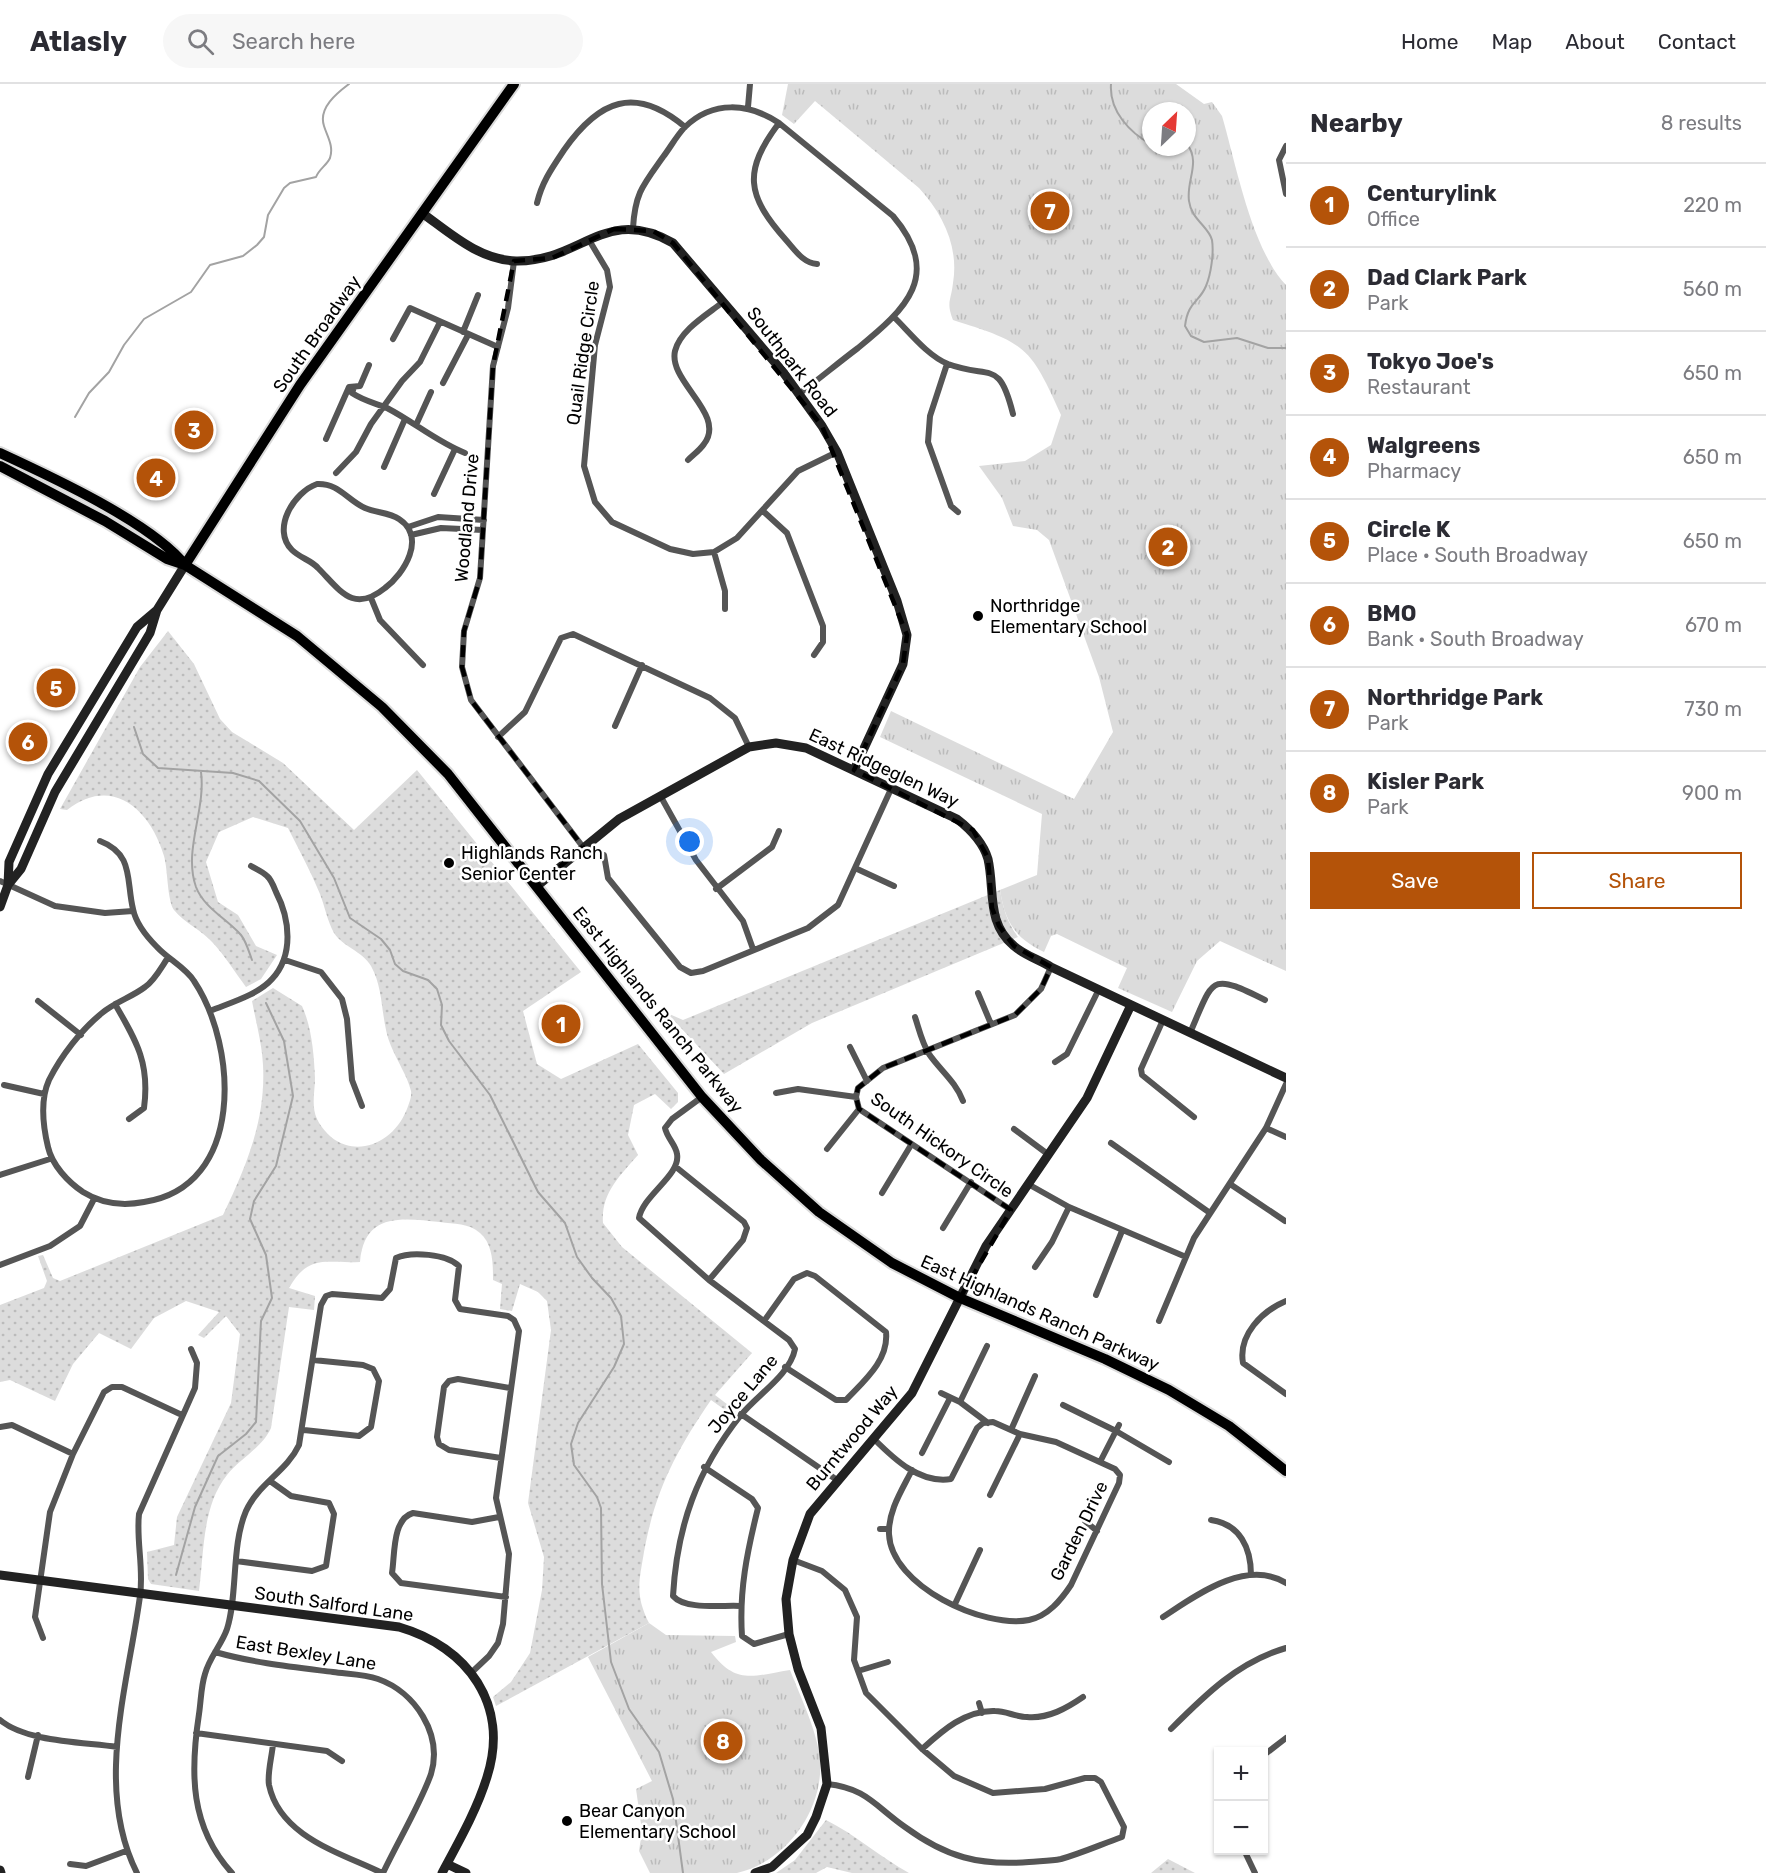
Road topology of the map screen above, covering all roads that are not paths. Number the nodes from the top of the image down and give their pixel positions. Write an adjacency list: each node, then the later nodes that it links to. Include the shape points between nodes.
1 (514, 84): 9 (main road, South Broadway)
2 (750, 84): 3 (street)
3 (748, 107): 4 (street); 5 (street, via 718,109)
4 (779, 123): 13 (street, via 756,160 755,193 764,215 802,258); 16 (street, via 892,216 907,233 915,256 915,279 910,299)
5 (685, 127): 8 (street, via 667,112 647,103 602,109 578,130 542,183); 10 (street, via 638,192)
6 (1286, 146): 7 (street, via 1279,160)
7 (1286, 194)
8 (537, 202)
9 (422, 213): 12 (street, Southpark Road, via 472,248); 48 (main road, South Broadway, via 300,385)
10 (633, 228): 11 (street, Southpark Road, via 614,229); 15 (street, Southpark Road, via 653,231 673,243)
11 (589, 240): 12 (street, Southpark Road, via 552,258); 47 (street, Quail Ridge Circle, via 608,270 610,287 595,345 584,466 595,502 612,522 670,549 693,554)
12 (514, 261): 20 (street, Woodland Drive)
13 (817, 264)
14 (478, 295): 18 (street)
15 (723, 302): 26 (street, Southpark Road); 36 (street, via 686,333 675,352 678,371 708,422 706,443)
16 (895, 318): 21 (street); 26 (street)
17 (440, 322): 18 (street); 19 (street, via 410,308); 27 (street, via 420,362)
18 (466, 334): 20 (street); 23 (street)
19 (393, 339)
20 (498, 347): 43 (street, Woodland Drive, via 493,366)
21 (947, 364): 28 (street, via 999,376 1007,388); 42 (street, via 930,416 928,442 951,506)
22 (369, 365): 24 (street)
23 (443, 383)
24 (354, 387): 27 (street, via 352,393 364,401); 31 (street)
25 (431, 392): 30 (street)
26 (800, 394): 33 (street, Southpark Road)
27 (385, 407): 29 (street); 39 (street, via 356,452)
28 (1013, 414)
29 (405, 420): 30 (street); 38 (street)
30 (416, 425): 32 (street)
31 (326, 440)
32 (454, 449): 35 (street); 40 (street)
33 (837, 452): 41 (street, via 798,471); 58 (street, Southpark Road, via 907,635 903,664)
34 (0, 453): 48 (main road, via 172,548)
35 (465, 453)
36 (688, 460)
37 (0, 466): 48 (main road)
38 (384, 467)
39 (336, 473)
40 (434, 494)
41 (763, 511): 47 (street, via 737,538); 52 (street, via 787,533 823,626 823,642)
42 (958, 512)
43 (484, 520): 44 (street, via 438,518); 45 (street, Woodland Drive)
44 (408, 527): 46 (street); 49 (street, via 398,518 366,509 339,489 324,484 304,490 285,518 285,539 291,549 316,566 342,594 357,600)
45 (483, 530): 46 (street, via 441,528); 56 (street, Woodland Drive, via 480,578 464,631 462,668 471,700)
46 (411, 535): 49 (street, via 412,546 399,576)
47 (714, 552): 50 (street, via 725,591)
48 (185, 566): 51 (street, South Broadway); 68 (main road, East Highlands Ranch Parkway, via 297,636 382,707 448,774)
49 (371, 598): 53 (street, via 380,620)
50 (725, 609)
51 (157, 610): 67 (street, South Broadway, via 150,633 55,792 21,869); 67 (street, South Broadway, via 136,630 48,774 9,862)
52 (814, 655)
53 (423, 665)
54 (642, 665): 55 (street); 56 (street, via 567,634 561,638 525,712); 57 (street, via 727,709 742,727)
55 (615, 726)
56 (498, 737): 63 (street, Woodland Drive)
57 (749, 747): 58 (street, East Ridgeglen Way, via 796,745); 60 (street, East Ridgeglen Way)
58 (854, 770): 59 (street, East Ridgeglen Way)
59 (891, 789): 66 (street); 76 (street, East Ridgeglen Way, via 957,819 972,830 987,858 992,908 999,926 1014,946)
60 (661, 796): 63 (street, East Ridgeglen Way, via 619,819); 70 (street)
61 (779, 831): 70 (street, via 772,847)
62 (100, 841): 72 (street, via 114,847 125,862)
63 (583, 847): 68 (street, East Ridgeglen Way)
64 (604, 855): 73 (street, via 608,878 680,968 691,973 703,971)
65 (251, 866): 75 (street, via 268,876 280,900 288,942)
66 (855, 868): 69 (street); 73 (street, via 838,905 820,920)
67 (4, 883): 71 (street, South Broadway); 72 (street, via 55,906 105,913)
68 (537, 886): 99 (main road, East Highlands Ranch Parkway)
69 (894, 886)
70 (716, 889): 73 (street, via 743,921)
71 (0, 907)
72 (133, 911): 74 (street, via 145,934)
73 (753, 949)
74 (167, 959): 81 (street, via 148,986); 83 (street, via 193,978)
75 (285, 960): 83 (street, via 263,987); 101 (street, via 321,972 342,999 352,1080)
76 (1051, 967): 77 (street, East Ridgeglen Way); 86 (street, South Hickory Circle, via 1033,999 1016,1015)
77 (1100, 989): 82 (street, East Ridgeglen Way); 91 (street, via 1067,1054)
78 (978, 993): 86 (street)
79 (1265, 1000): 87 (street, via 1229,982 1219,983 1209,990)
80 (38, 1001): 88 (street)
81 (115, 1004): 88 (street); 104 (street, via 141,1050 147,1085 144,1108)
82 (1131, 1005): 85 (street, East Ridgeglen Way); 111 (street, Burntwood Way, via 1088,1098)
83 (210, 1011): 119 (street, via 221,1040 226,1090 221,1128 207,1161 185,1187 160,1200 125,1205)
84 (915, 1017): 90 (street)
85 (1163, 1020): 87 (street, East Ridgeglen Way); 103 (street, via 1142,1075)
86 (991, 1024): 90 (street, South Hickory Circle)
87 (1190, 1033): 92 (street, East Ridgeglen Way)
88 (81, 1035): 97 (street, via 63,1058)
89 (850, 1047): 93 (street)
90 (927, 1050): 93 (street, South Hickory Circle, via 883,1068); 100 (street, via 957,1086)
91 (1054, 1062)
92 (1286, 1078)
93 (867, 1081): 98 (street, South Hickory Circle, via 858,1088)
94 (1286, 1084): 105 (street)
95 (4, 1085): 97 (street)
96 (776, 1093): 98 (street, via 798,1089)
97 (44, 1094): 112 (street, via 43,1124)
98 (856, 1096): 102 (street, South Hickory Circle)
99 (702, 1097): 113 (street, via 665,1128 678,1154); 131 (main road, East Highlands Ranch Parkway, via 761,1160 819,1212 892,1263)
100 (963, 1101)
101 (362, 1106)
102 (859, 1109): 109 (street, South Hickory Circle); 110 (street)
103 (1194, 1117)
104 (129, 1119)
105 (1266, 1128): 107 (street); 117 (street)
106 (1014, 1130): 111 (street)
107 (1286, 1137)
108 (1111, 1143): 122 (street)
109 (911, 1145): 115 (street, South Hickory Circle); 118 (street)
110 (827, 1149)
111 (1049, 1155): 116 (street, Burntwood Way)
112 (50, 1159): 114 (street); 119 (street, via 74,1185)
113 (676, 1167): 129 (street, via 641,1209 639,1218); 129 (street, via 747,1228 743,1240)
114 (0, 1175)
115 (971, 1182): 121 (street, South Hickory Circle); 124 (street)
116 (1028, 1184): 120 (street); 121 (street, Burntwood Way)
117 (1230, 1184): 122 (street); 123 (street)
118 (882, 1193)
119 (94, 1199): 127 (street, via 80,1226 50,1246)
120 (1069, 1207): 125 (street); 128 (street)
121 (1011, 1210): 131 (street, Burntwood Way, via 986,1246)
122 (1210, 1212): 126 (street)
123 (1285, 1221)
124 (943, 1228)
125 (1122, 1231): 126 (street); 130 (street)
126 (1186, 1257): 134 (street)
127 (0, 1265)
128 (1035, 1267)
129 (709, 1280): 133 (street)
130 (1096, 1295)
131 (960, 1298): 154 (street, Burntwood Way, via 912,1393); 162 (main road, East Highlands Ranch Parkway, via 1169,1390 1229,1426)
132 (1286, 1301): 142 (street, via 1271,1308 1251,1327 1241,1353 1243,1363)
133 (764, 1321): 138 (street, Joyce Lane, via 795,1348); 138 (street, via 794,1279 807,1273 886,1332 888,1344 874,1371 846,1400 836,1400)
134 (1159, 1321)
135 (987, 1346): 144 (street)
136 (191, 1349): 147 (street, via 197,1363 195,1389)
137 (313, 1360): 140 (street, via 321,1305 326,1296 382,1298 390,1289 396,1258 406,1253 452,1260 459,1266 455,1300 460,1310 514,1320 519,1331); 151 (street); 151 (street, via 363,1365 373,1369 379,1381 371,1427 359,1436)
138 (785, 1367): 146 (street, Joyce Lane)
139 (1035, 1376): 152 (street)
140 (510, 1388): 157 (street); 157 (street, via 458,1379 449,1381 444,1387 438,1427 439,1444 449,1450)
141 (941, 1393): 143 (street)
142 (1286, 1394)
143 (950, 1398): 144 (street); 155 (street)
144 (960, 1402): 148 (street)
145 (1063, 1406): 150 (street)
146 (741, 1414): 160 (street, Joyce Lane); 163 (street)
147 (182, 1415): 156 (street, via 122,1387 112,1387 104,1392); 179 (street, via 139,1514)
148 (988, 1423): 152 (street); 161 (street, via 977,1428 951,1479 936,1481)
149 (0, 1427): 156 (street, via 12,1425)
150 (1117, 1428): 158 (street); 159 (street)
151 (304, 1430): 164 (street, via 293,1459)
152 (1011, 1430): 153 (street)
153 (1020, 1434): 158 (street, via 1056,1442); 165 (street)
154 (874, 1439): 161 (street, via 891,1457); 163 (street, Burntwood Way)
155 (921, 1453)
156 (73, 1454): 177 (street, via 50,1512)
157 (501, 1458): 166 (street, via 496,1498)
158 (1100, 1462): 171 (street, Garden Drive, via 1120,1475)
159 (1169, 1462)
160 (704, 1467): 183 (street, via 752,1499 758,1508 745,1558); 183 (street, Joyce Lane, via 682,1527 673,1596 687,1604)
161 (912, 1470): 170 (street, Garden Drive, via 891,1513)
162 (1286, 1472)
163 (837, 1480): 173 (street, Burntwood Way, via 810,1514)
164 (270, 1481): 174 (street, via 254,1496 246,1511); 174 (street, via 291,1496 328,1503 334,1514 326,1566 312,1571)
165 (990, 1495)
166 (499, 1517): 180 (street, via 509,1554); 180 (street, via 471,1522 405,1515 399,1526 392,1573 401,1583)
167 (1211, 1520): 176 (street, via 1224,1522 1235,1530 1251,1556)
168 (1085, 1521): 171 (street)
169 (880, 1529): 170 (street)
170 (889, 1529): 181 (street, Garden Drive, via 893,1553 904,1572)
171 (1097, 1531): 181 (street, Garden Drive, via 1071,1586 1049,1611 1032,1619 1009,1622 988,1619)
172 (980, 1550): 181 (street)
173 (793, 1560): 185 (street, Burntwood Way, via 786,1599); 190 (street, via 822,1571 845,1590 856,1617 854,1660)
174 (236, 1561): 182 (street)
175 (0, 1575): 177 (street, South Salford Lane)
176 (1251, 1575): 178 (street); 184 (street, via 1208,1588)
177 (39, 1580): 179 (street, South Salford Lane); 186 (street, via 35,1617)
178 (1286, 1583)
179 (141, 1593): 182 (street, South Salford Lane); 201 (street)
180 (506, 1597): 191 (street, via 498,1643)
181 (955, 1604)
182 (230, 1605): 188 (street, via 227,1628); 191 (street, South Salford Lane, via 399,1627 436,1641)
183 (740, 1606): 185 (street, via 742,1636 748,1642 754,1644)
184 (1163, 1617)
185 (789, 1634): 206 (street, Burntwood Way, via 805,1692 822,1728)
186 (43, 1638)
187 (1286, 1648): 196 (street, via 1247,1664 1213,1687)
188 (215, 1652): 197 (street, via 205,1673); 213 (street, East Bexley Lane, via 245,1661 377,1678 402,1691 417,1707 432,1738 431,1773)
189 (888, 1662): 190 (street)
190 (858, 1671): 202 (street, via 866,1693)
191 (471, 1673): 210 (street, South Salford Lane, via 491,1716 492,1757 487,1778)
192 (1083, 1696): 194 (street, via 1044,1716)
193 (979, 1704): 194 (street)
194 (982, 1713): 202 (street, via 946,1727)
195 (0, 1720): 198 (street, via 10,1728)
196 (1171, 1729)
197 (196, 1733): 200 (street); 212 (street, via 193,1786 202,1822)
198 (38, 1736): 201 (street); 205 (street)
199 (1286, 1738): 203 (street)
200 (273, 1744): 204 (street, via 327,1751); 213 (street, via 269,1784 285,1818 306,1836)
201 (117, 1747): 207 (street, via 119,1825)
202 (922, 1749): 206 (street, via 954,1776 993,1793 1045,1789 1095,1778 1101,1782 1124,1827 1122,1837 1060,1859 1000,1864 969,1861 906,1828 862,1793 848,1786)
203 (1268, 1751)
204 (342, 1761)
205 (28, 1777)
206 (827, 1784): 215 (street, Burntwood Way, via 807,1835 772,1867)
207 (126, 1851): 209 (street, via 86,1866); 211 (street)
208 (1246, 1855): 216 (street)
209 (70, 1864)
210 (445, 1869): 214 (street)
211 (137, 1873)
212 (232, 1873)
213 (382, 1873)
214 (466, 1873)
215 (755, 1873)
216 (1255, 1873)

